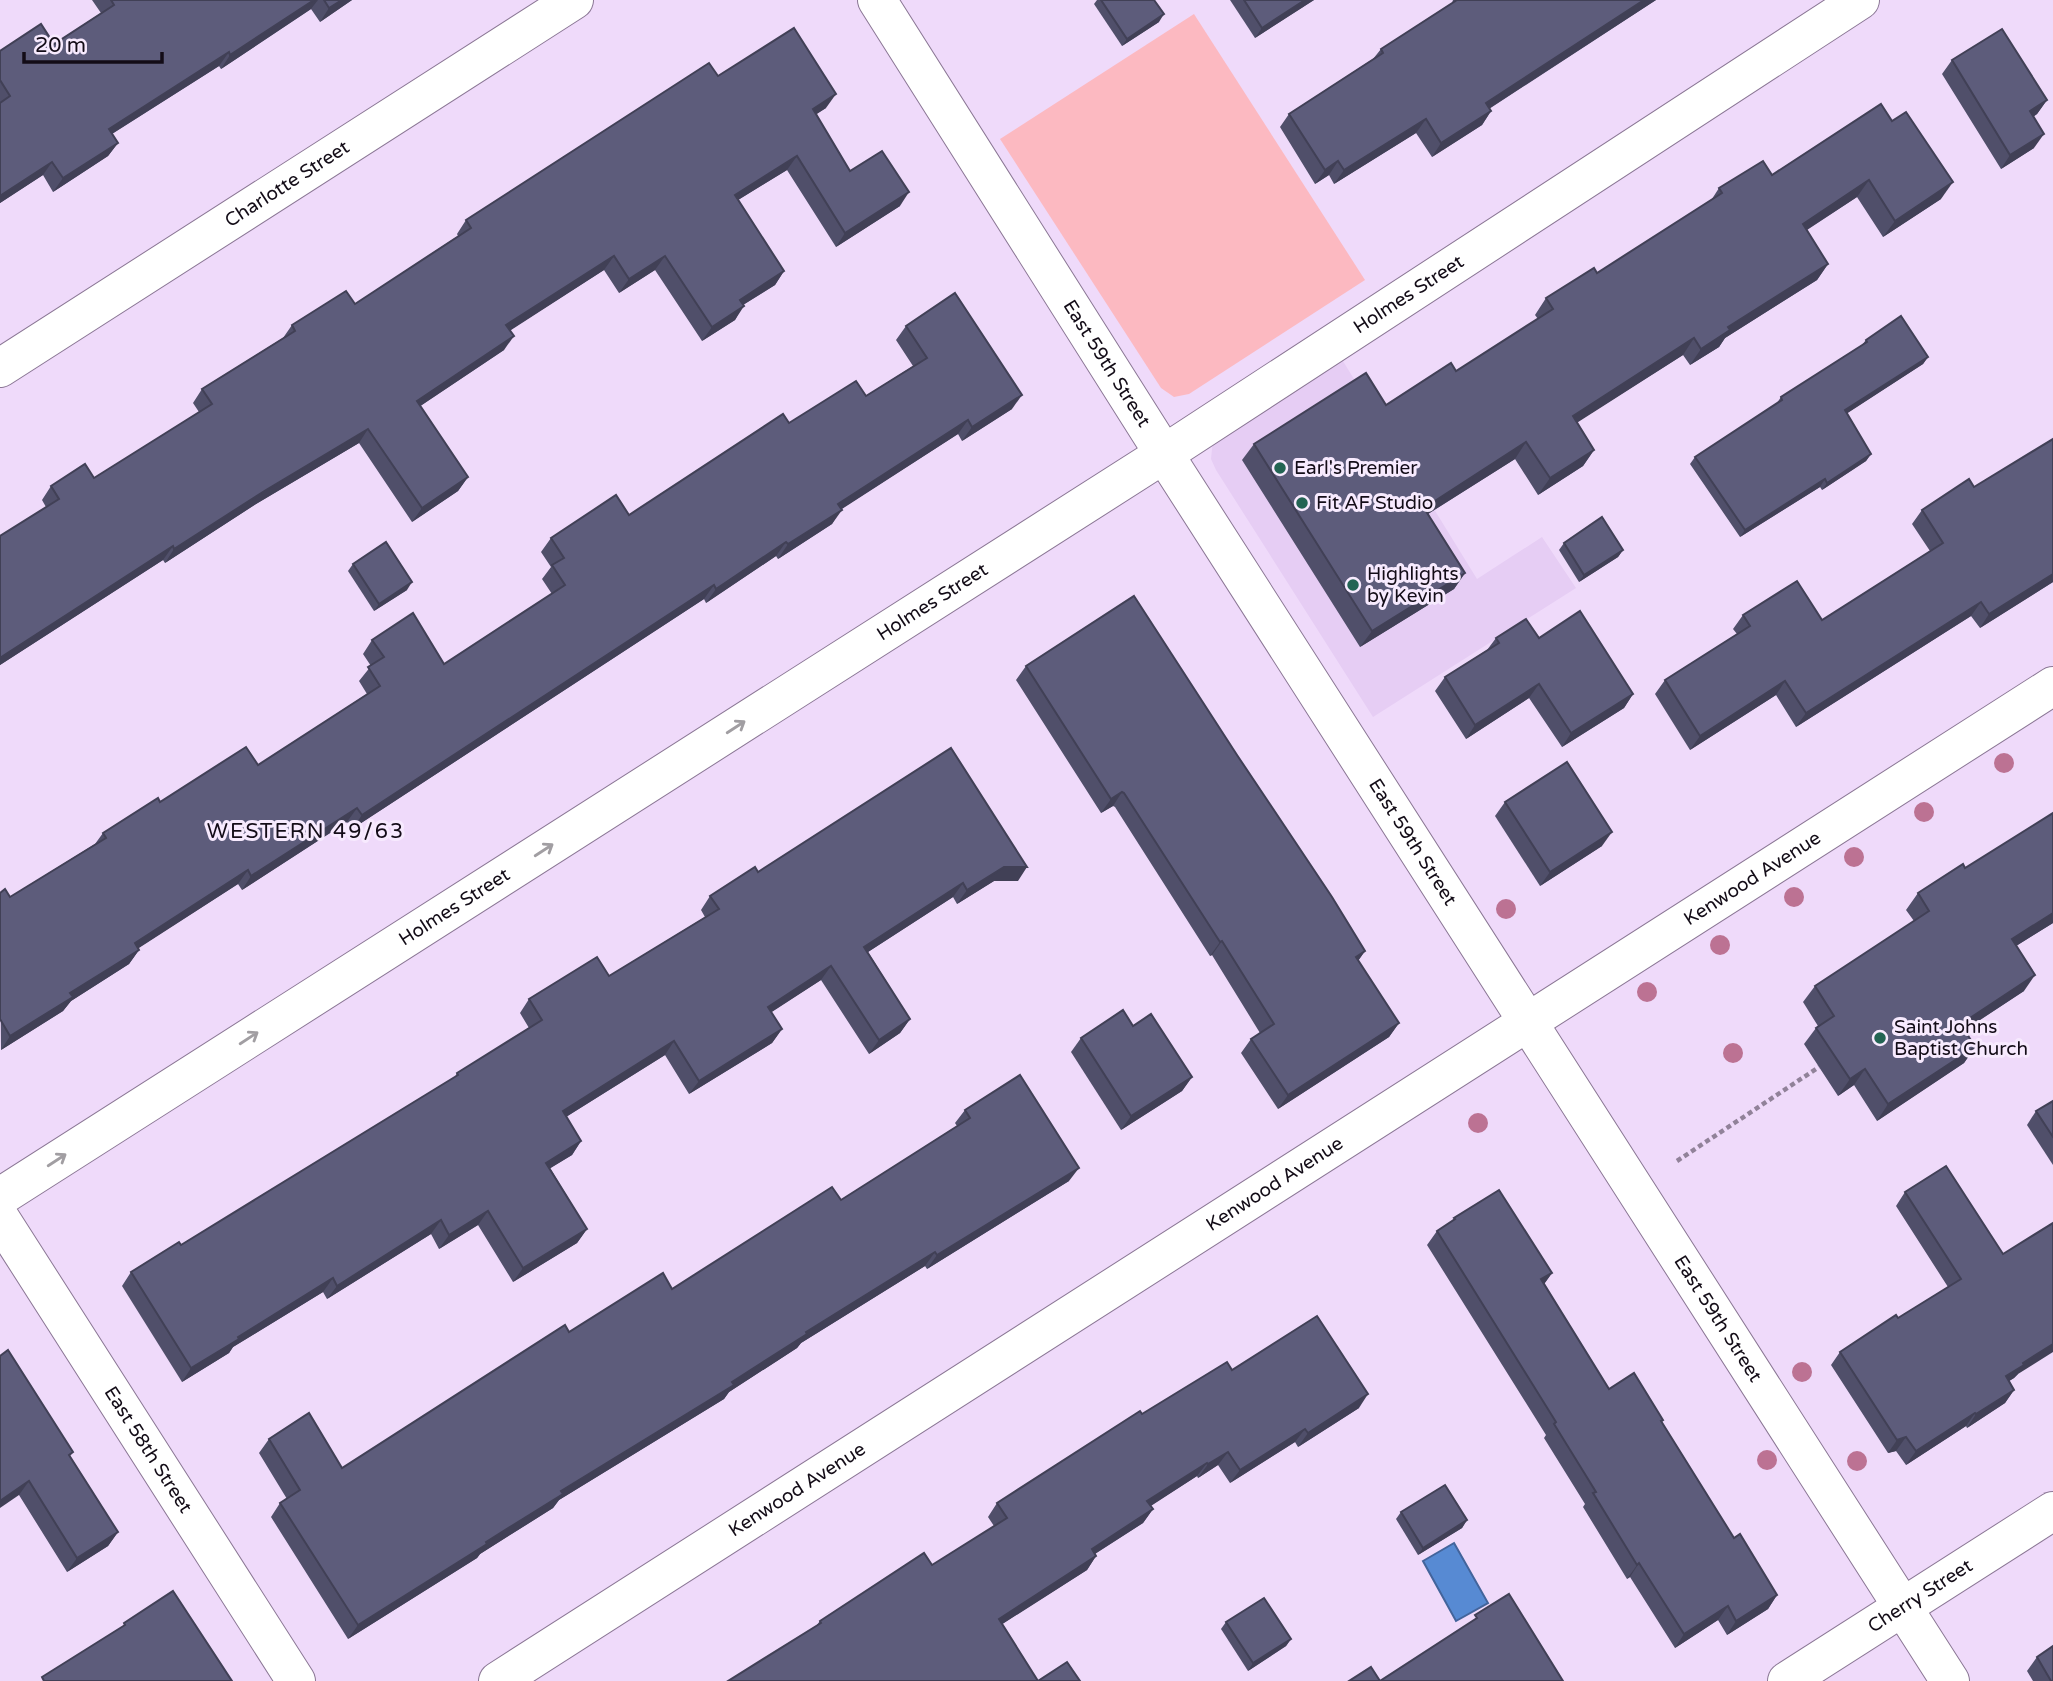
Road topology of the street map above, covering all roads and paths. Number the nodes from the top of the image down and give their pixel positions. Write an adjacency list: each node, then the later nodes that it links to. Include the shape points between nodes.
1 (574, 0): 4 (street, Charlotte Street)
2 (877, 0): 5 (street, East 59th Street)
3 (1860, 0): 5 (street, Holmes Street)
4 (0, 368)
5 (1164, 454): 7 (street, East 59th Street); 10 (street, Holmes Street, one-way to 5)
6 (2053, 687): 7 (street, Kenwood Avenue)
7 (1527, 1022): 13 (street, East 59th Street); 15 (street, Kenwood Avenue)
8 (1819, 1067): 9 (path)
9 (1677, 1161)
10 (0, 1197)
11 (0, 1218): 14 (street, East 58th Street)
12 (2053, 1511): 13 (street, Cherry Street)
13 (1903, 1607): 16 (street, Cherry Street); 17 (street, East 59th Street)
14 (296, 1681)
15 (498, 1681)
16 (1787, 1681)
17 (1950, 1681)

